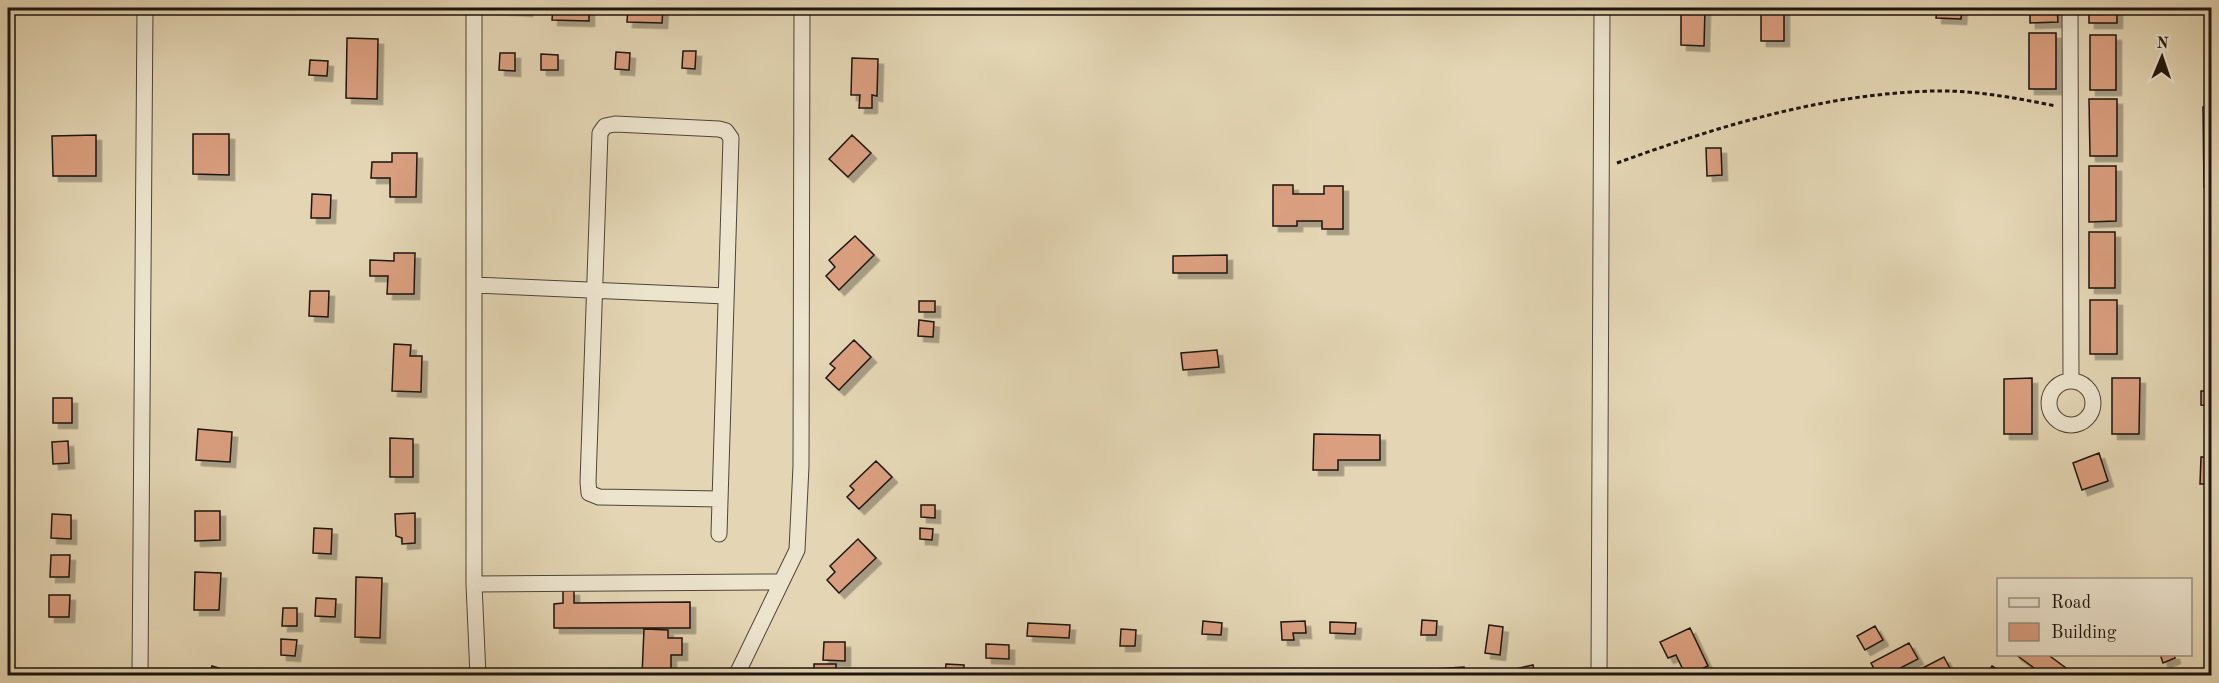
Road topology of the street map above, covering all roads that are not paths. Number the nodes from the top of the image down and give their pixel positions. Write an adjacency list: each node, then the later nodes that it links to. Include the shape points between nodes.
1 (145, 8): 14 (street)
2 (474, 8): 6 (street)
3 (802, 8): 12 (street, via 801,466 797,550)
4 (1602, 8): 17 (street)
5 (2070, 8): 9 (street)
6 (474, 285): 7 (street); 13 (street)
7 (596, 291): 8 (street); 8 (street, via 600,133 605,126 615,124 719,129 731,138); 10 (street, via 589,493 599,497)
8 (726, 296): 10 (street)
9 (2071, 380)
10 (720, 499): 11 (street)
11 (719, 534)
12 (781, 582): 13 (street); 16 (street)
13 (474, 584): 15 (street)
14 (140, 675)
15 (478, 675)
16 (736, 675)
17 (1599, 675)

